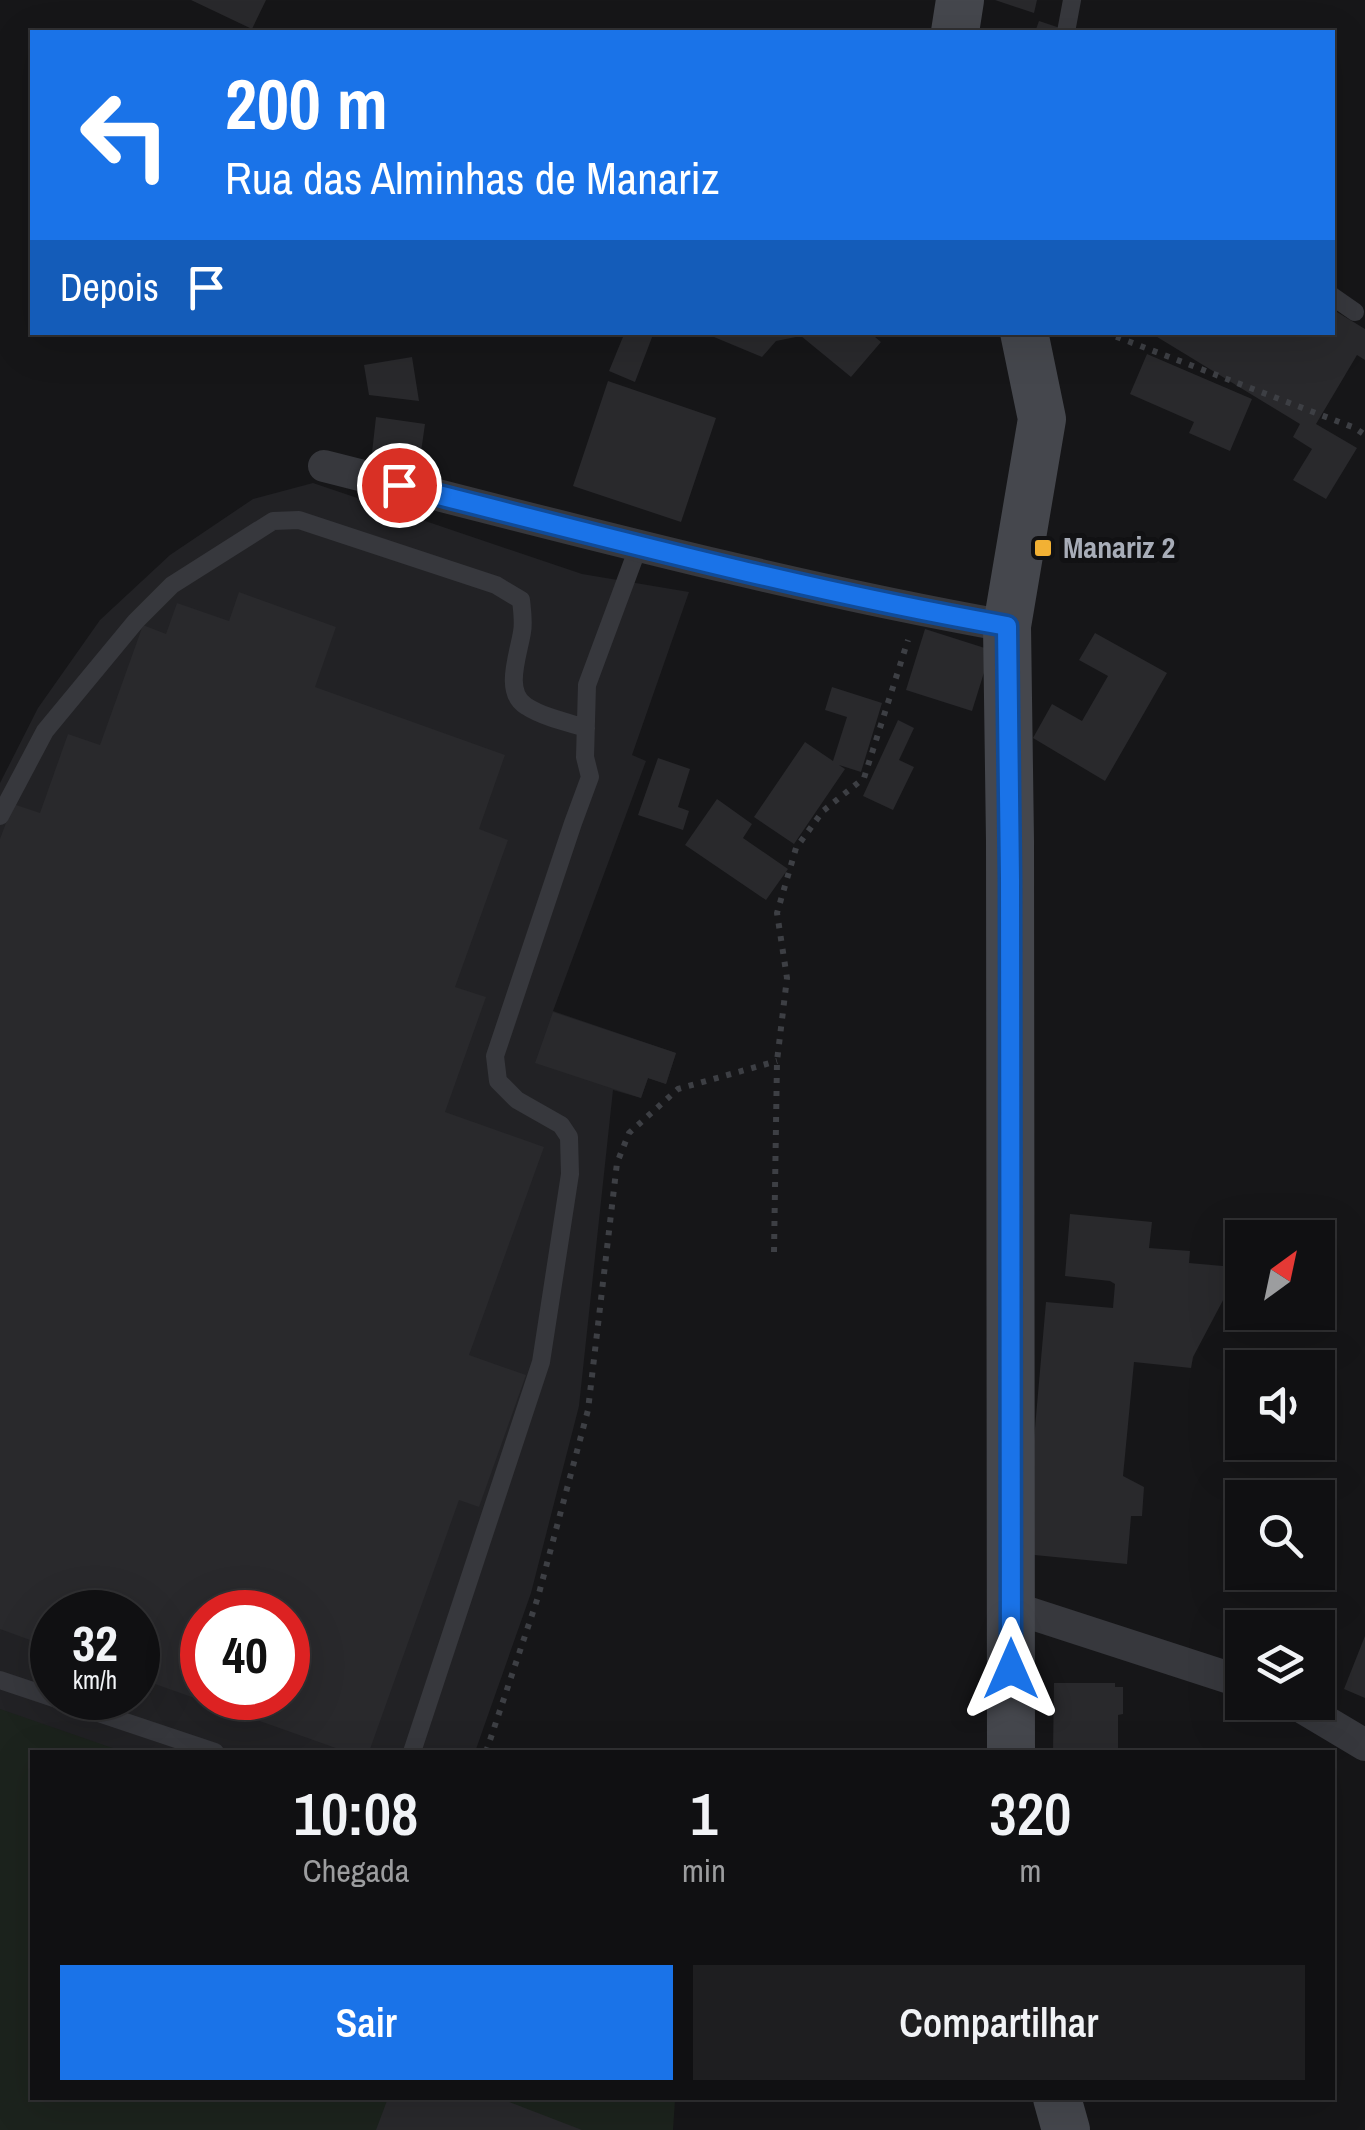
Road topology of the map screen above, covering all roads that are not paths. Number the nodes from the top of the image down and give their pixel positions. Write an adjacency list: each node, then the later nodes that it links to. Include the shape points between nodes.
1 (960, 0): 3 (street)
2 (1072, 0): 4 (lane)
3 (956, 30)
4 (1066, 30)
5 (1335, 298): 6 (lane)
6 (1356, 312)
7 (1025, 335): 10 (street, via 1042,418)
8 (324, 466): 9 (street)
9 (639, 545): 10 (street); 11 (lane, via 587,685)
10 (1007, 626): 13 (street)
11 (586, 728): 12 (lane, via 522,705 515,691 522,600 496,585 299,520 273,521 172,585 136,621 45,731); 19 (lane, via 590,778 495,1056 498,1081 568,1137 570,1174 541,1362)
12 (0, 816)
13 (1011, 1607): 14 (street); 20 (street)
14 (1225, 1676)
15 (0, 1680): 18 (lane)
16 (1323, 1720): 17 (street)
17 (1365, 1745)
18 (209, 1750)
19 (413, 1750)
20 (1011, 1750)
21 (1058, 2100): 22 (street)
22 (1066, 2130)

